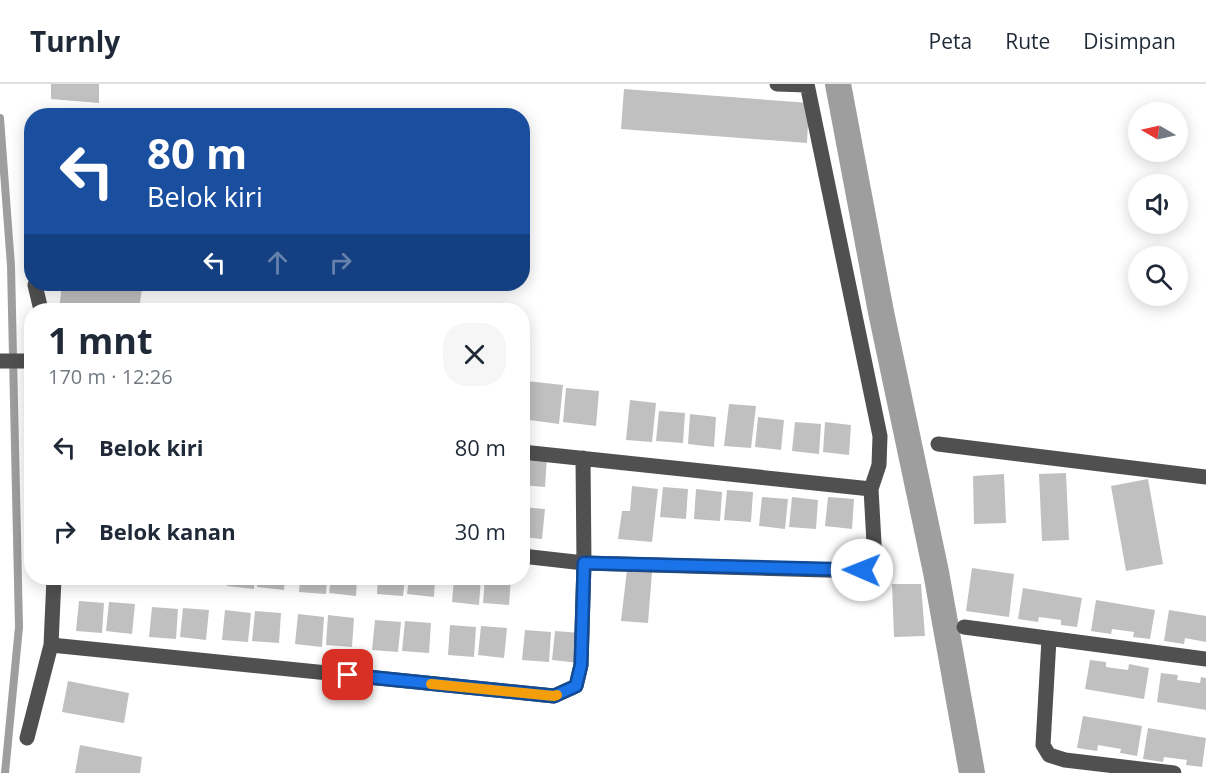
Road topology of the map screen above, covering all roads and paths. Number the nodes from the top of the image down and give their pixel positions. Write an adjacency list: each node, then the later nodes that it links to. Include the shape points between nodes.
1 (777, 84): 2 (street)
2 (807, 85): 9 (street, via 879,436 879,465)
3 (0, 361): 4 (street)
4 (24, 361)
5 (938, 444): 8 (street)
6 (530, 453): 7 (street)
7 (583, 458): 9 (street); 11 (street)
8 (1206, 477)
9 (872, 489): 11 (street, via 875,561 862,570)
10 (530, 557): 11 (street)
11 (584, 563): 15 (street, via 581,665 576,686 554,696)
12 (54, 585): 15 (street)
13 (964, 627): 14 (street)
14 (1049, 639): 16 (street); 18 (street, via 1043,745 1049,755)
15 (51, 645): 17 (street)
16 (1206, 659)
17 (27, 738)
18 (1174, 773)

